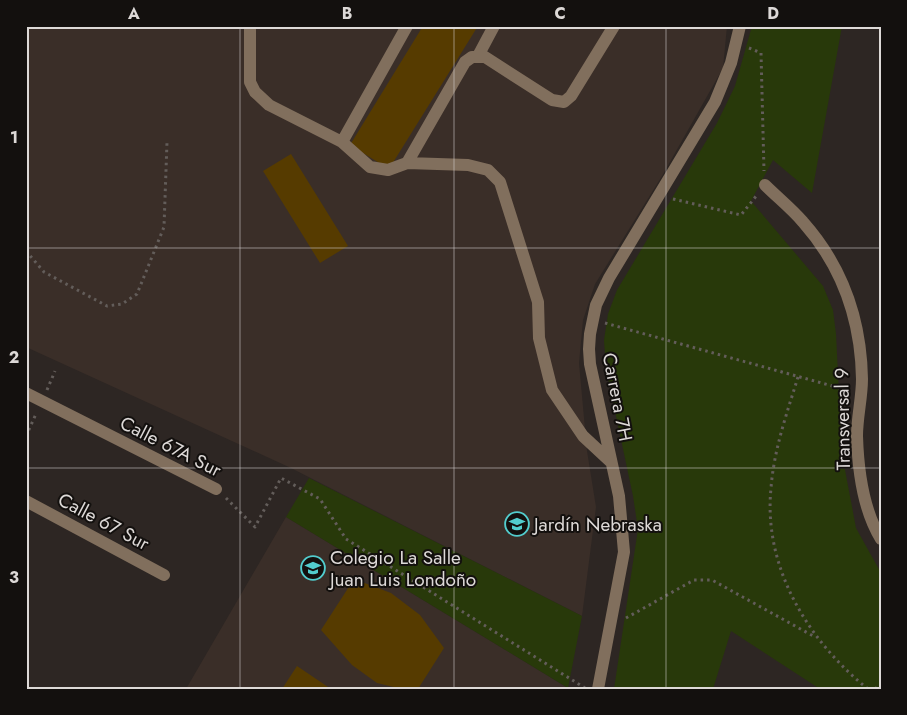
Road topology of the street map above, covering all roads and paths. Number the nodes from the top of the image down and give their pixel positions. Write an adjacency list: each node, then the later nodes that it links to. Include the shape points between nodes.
1 (250, 26): 9 (street, via 250,82 255,92 269,106)
2 (407, 26): 9 (street)
3 (494, 26): 7 (street)
4 (614, 26): 7 (street, via 571,96 564,102 552,100 485,57)
5 (740, 26): 6 (street, Carrera 7H)
6 (737, 42): 11 (path, via 761,53); 12 (street, Carrera 7H, via 715,102)
7 (478, 56): 10 (street, via 464,62)
8 (167, 142): 13 (path, via 164,227 137,294 122,304 107,306 44,272)
9 (342, 142): 10 (street, via 370,167 388,170)
10 (407, 163): 18 (street, via 474,166 488,170 500,182 538,302 539,338 552,390 583,436)
11 (764, 185): 12 (path, via 741,215); 17 (street, Transversal 9, via 803,221 831,258 843,283 856,325 862,380)
12 (659, 195): 14 (street, Carrera 7H, via 602,291)
13 (26, 251)
14 (592, 320): 15 (path); 18 (street, Carrera 7H, via 590,364)
15 (798, 377): 17 (path); 24 (path, via 778,444 770,489 772,535 787,591)
16 (26, 393): 19 (street, Calle 67A Sur)
17 (860, 394): 21 (street, Transversal 9, via 857,435 860,467 871,520)
18 (611, 462): 23 (street, Carrera 7H, via 621,511 624,552)
19 (216, 489): 26 (path, Calle 67A Sur, via 255,526 281,478 320,498 346,539)
20 (26, 501): 22 (street, Calle 67 Sur)
21 (881, 538)
22 (164, 575)
23 (610, 627): 24 (path, via 694,580 712,580); 27 (street, Carrera 7H)
24 (816, 638): 28 (path, via 848,673)
25 (881, 684): 29 (path)
26 (585, 689)
27 (598, 689)
28 (868, 689)
29 (875, 689)

